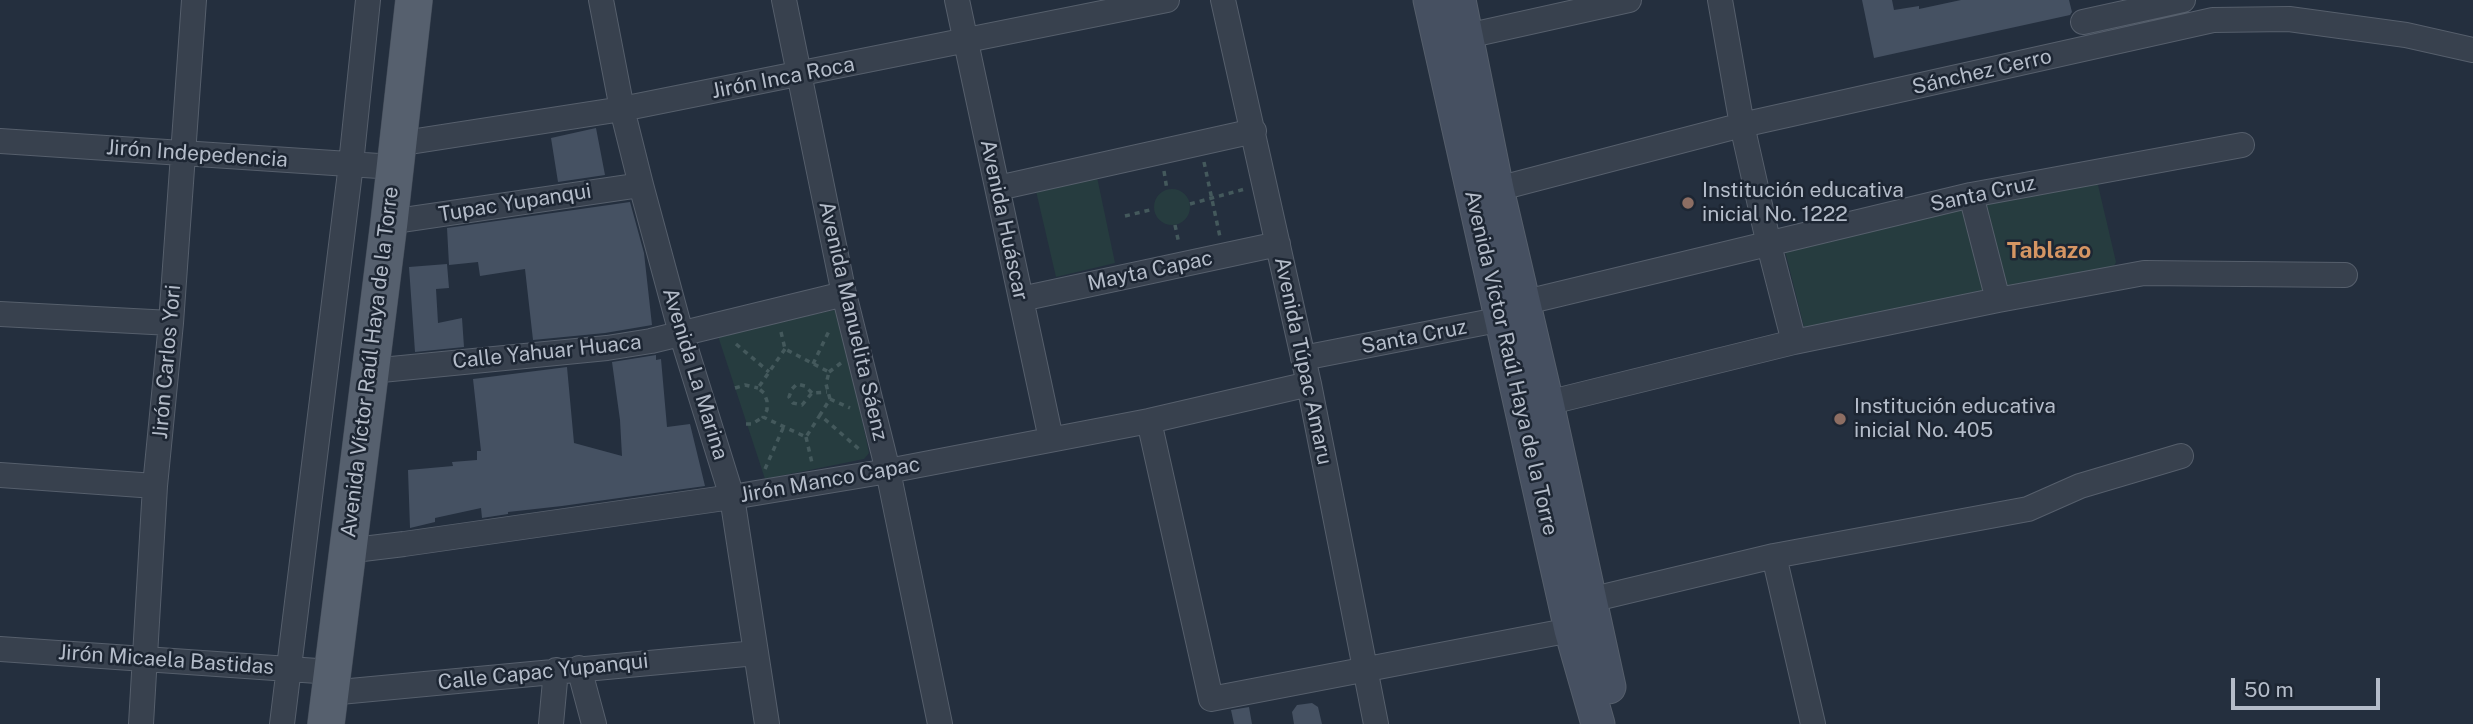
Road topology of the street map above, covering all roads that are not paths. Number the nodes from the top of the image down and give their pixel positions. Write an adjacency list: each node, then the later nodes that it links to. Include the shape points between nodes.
1 (194, 0): 25 (street, Jirón Carlos Yori)
2 (368, 0): 27 (street)
3 (414, 0): 26 (main road, Avenida Víctor Raúl Haya de la Torre)
4 (601, 0): 20 (street, Avenida La Marina)
5 (784, 0): 19 (street, Avenida Manuelita Sáenz)
6 (957, 0): 16 (street, Avenida Huáscar)
7 (1167, 0): 16 (street, Jirón Inca Roca)
8 (1430, 0): 39 (main road, Avenida Víctor Raúl Haya de la Torre)
9 (1459, 0): 15 (main road, Avenida Víctor Raúl Haya de la Torre)
10 (1629, 0): 15 (street)
11 (1720, 0): 21 (street)
12 (2183, 0): 14 (street)
13 (1227, 1): 22 (street, Avenida Túpac Amaru)
14 (2080, 11): 17 (street)
15 (1467, 36): 30 (main road, Avenida Víctor Raúl Haya de la Torre)
16 (966, 40): 19 (street, Jirón Inca Roca); 29 (street, Avenida Huáscar)
17 (2088, 47): 18 (street, Sánchez Cerro, via 2213,20 2289,19 2406,35); 21 (street, Sánchez Cerro)
18 (2473, 50)
19 (800, 75): 20 (street, Jirón Inca Roca); 36 (street, Avenida Manuelita Sáenz)
20 (622, 109): 26 (street, Jirón Inca Roca); 28 (street, Avenida La Marina)
21 (1742, 125): 30 (street, Sánchez Cerro); 34 (street)
22 (1254, 131): 29 (street); 33 (street, Avenida Túpac Amaru)
23 (0, 141): 25 (street, Jirón Indepedencia)
24 (2242, 145): 31 (street, Santa Cruz)
25 (183, 153): 27 (street, Jirón Indepedencia); 41 (street, Jirón Carlos Yori)
26 (396, 156): 27 (street, Jirón Indepedencia); 32 (main road, Avenida Víctor Raúl Haya de la Torre)
27 (351, 164): 62 (street)
28 (641, 185): 32 (street, Tupac Yupanqui); 42 (street, Avenida La Marina)
29 (998, 188): 37 (street, Avenida Huáscar)
30 (1497, 189): 39 (main road, Avenida Víctor Raúl Haya de la Torre)
31 (1971, 195): 34 (street, Santa Cruz); 38 (street)
32 (389, 222): 45 (main road, Avenida Víctor Raúl Haya de la Torre)
33 (1278, 244): 37 (street, Mayta Capac); 44 (street, Avenida Túpac Amaru)
34 (1769, 245): 39 (street, Santa Cruz); 43 (street)
35 (2345, 275): 38 (street, via 2144,273)
36 (845, 293): 42 (street, Calle Yahuar Huaca); 51 (street, Avenida Manuelita Sáenz)
37 (1021, 299): 49 (street, Avenida Huáscar)
38 (1998, 300): 43 (street)
39 (1516, 312): 44 (street, Santa Cruz); 47 (main road, Avenida Víctor Raúl Haya de la Torre); 58 (main road, Avenida Víctor Raúl Haya de la Torre)
40 (0, 314): 41 (street)
41 (172, 323): 53 (street, Jirón Carlos Yori)
42 (681, 333): 45 (street, Calle Yahuar Huaca, via 607,348); 54 (street, Avenida La Marina)
43 (1794, 342): 47 (street)
44 (1303, 358): 46 (street, Avenida Túpac Amaru)
45 (371, 371): 55 (main road, Avenida Víctor Raúl Haya de la Torre)
46 (1309, 384): 48 (street, Jirón Manco Capac); 64 (street, Avenida Túpac Amaru)
47 (1547, 403): 57 (main road, Avenida Víctor Raúl Haya de la Torre)
48 (1149, 421): 49 (street, Jirón Manco Capac); 64 (street, via 1211,699)
49 (1051, 439): 51 (street, Jirón Manco Capac)
50 (2181, 456): 56 (street, via 2080,486 2028,509)
51 (888, 471): 54 (street, Jirón Manco Capac); 71 (street, Avenida Manuelita Sáenz)
52 (0, 475): 53 (street)
53 (155, 486): 61 (street, Jirón Carlos Yori)
54 (732, 497): 55 (street, Jirón Manco Capac); 60 (street, Avenida La Marina)
55 (346, 551): 65 (main road, Avenida Víctor Raúl Haya de la Torre)
56 (1774, 556): 57 (street); 75 (street)
57 (1590, 600): 74 (main road, Avenida Víctor Raúl Haya de la Torre)
58 (1571, 630): 64 (street); 73 (main road, Avenida Víctor Raúl Haya de la Torre)
59 (0, 649): 61 (street, Jirón Micaela Bastidas)
60 (756, 653): 63 (street, Calle Capac Yupanqui); 70 (street, Avenida La Marina)
61 (147, 658): 62 (street, Jirón Micaela Bastidas); 66 (street, Jirón Carlos Yori)
62 (288, 668): 65 (street, Jirón Micaela Bastidas); 67 (street)
63 (568, 669): 65 (street, Calle Capac Yupanqui); 68 (street); 69 (street)
64 (1366, 671): 72 (street, Avenida Túpac Amaru)
65 (329, 696)
66 (141, 724)
67 (282, 724)
68 (551, 724)
69 (594, 724)
70 (767, 724)
71 (940, 724)
72 (1376, 724)
73 (1598, 724)
74 (1617, 724)
75 (1813, 724)

